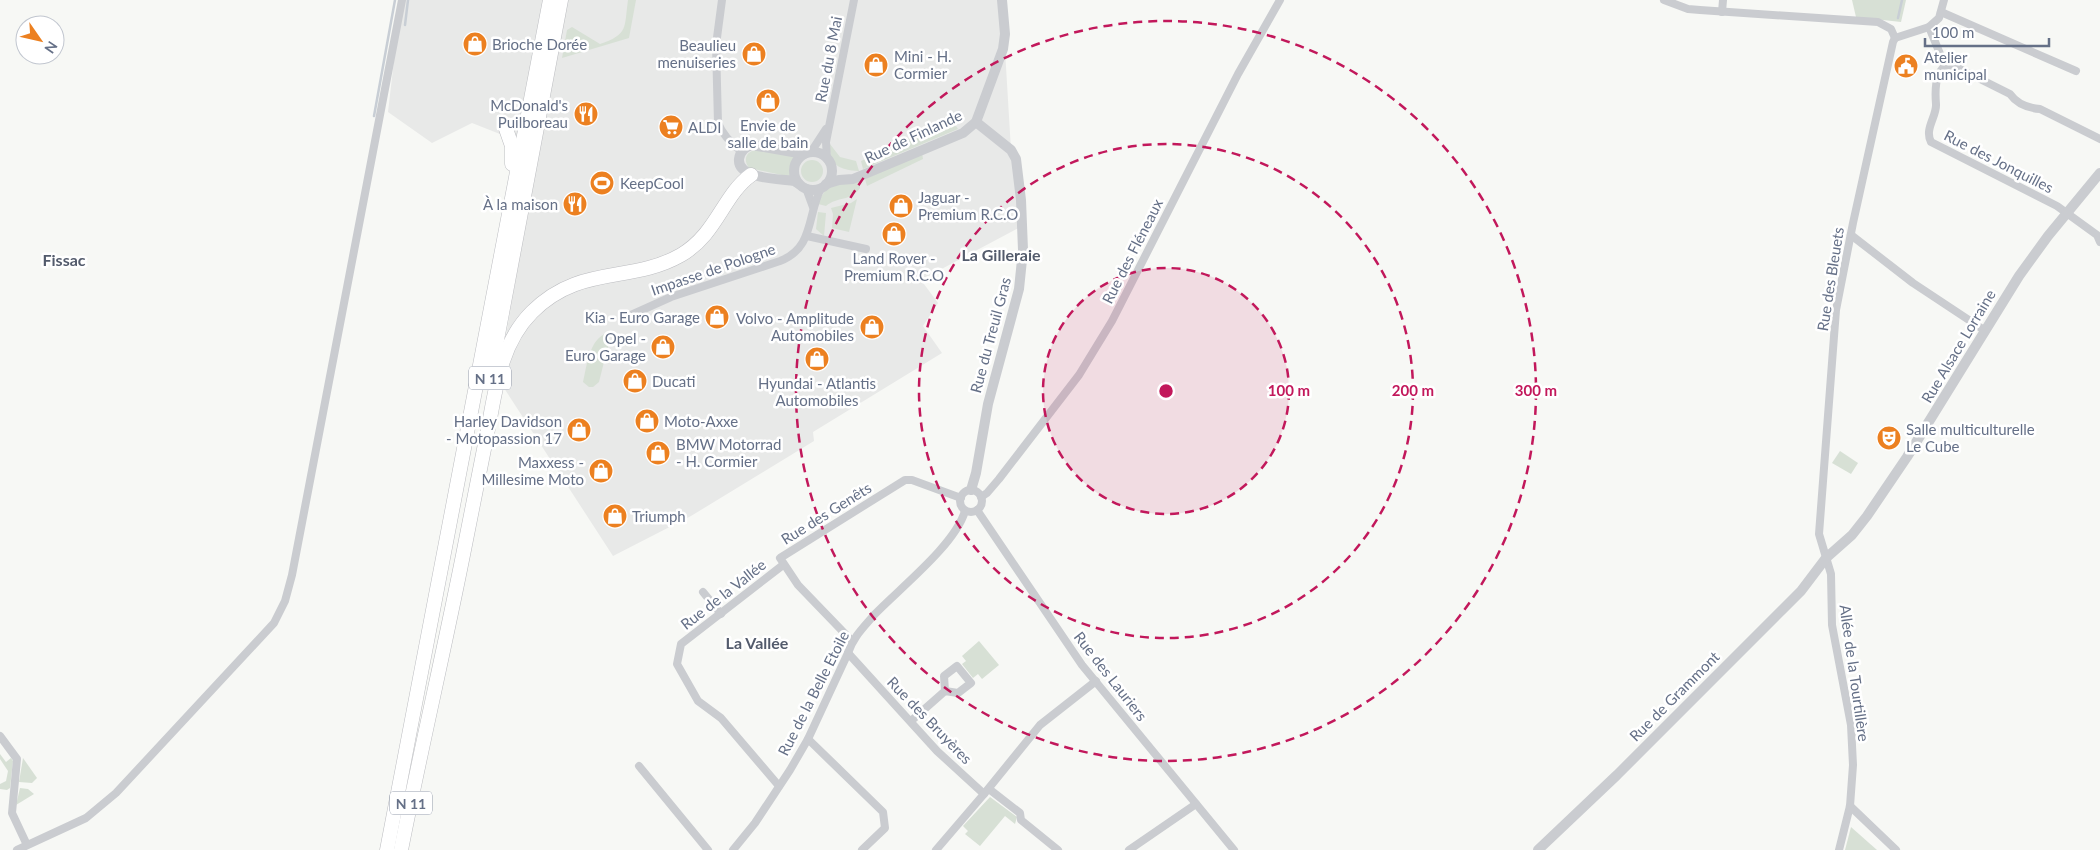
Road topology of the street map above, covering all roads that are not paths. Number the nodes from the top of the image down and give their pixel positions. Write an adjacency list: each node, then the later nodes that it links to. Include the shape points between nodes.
1 (402, 0): 60 (street, via 292,576 280,612 258,642 116,793 86,818)
2 (550, 0): 29 (highway, N 11)
3 (561, 0): 54 (highway, N 11)
4 (722, 0): 21 (street, via 716,30 718,123 730,142)
5 (854, 0): 18 (street, Rue du 8 Mai)
6 (1002, 0): 17 (street, via 1003,49)
7 (1280, 0): 39 (street, Rue des Fléneaux, via 1238,74 1112,321 1078,375 995,484)
8 (1664, 0): 11 (street, via 1688,9)
9 (1723, 0): 11 (street)
10 (1944, 0): 12 (street)
11 (1722, 12): 14 (street, via 1878,22 1888,26)
12 (1941, 12): 13 (street); 16 (street)
13 (1929, 27): 14 (street); 15 (street)
14 (1895, 38): 32 (street, Rue des Bleuets)
15 (1945, 66): 20 (street, via 1954,66 2010,94 2015,101 2040,109); 31 (street, Rue des Jonquilles, via 1940,70 1934,98 1936,104 1929,133 1931,142)
16 (2076, 71)
17 (976, 122): 26 (street, Rue de Finlande, via 963,133); 38 (street, Rue du Treuil Gras, via 1011,150 1016,159 1023,250 1019,289 988,404)
18 (830, 123): 22 (street); 23 (street, Rue du 8 Mai, via 826,142)
19 (505, 126): 29 (highway, via 512,151)
20 (2100, 139)
21 (742, 152): 22 (street, via 755,145 795,154); 25 (street, via 740,165)
22 (808, 153): 23 (street, via 819,153); 27 (street, via 794,166 794,174)
23 (829, 163): 26 (street, Rue de Finlande, via 842,173); 28 (street, via 831,176)
24 (2100, 173): 31 (street, Rue Alsace Lorraine)
25 (751, 175): 27 (street, via 794,181); 54 (highway, via 740,185 714,224 691,248 655,266 590,278 566,287 536,308 514,334 498,378)
26 (862, 176): 28 (street, Rue de Finlande)
27 (802, 186): 28 (street, via 816,190); 30 (street)
28 (824, 186): 30 (street, Impasse de Pologne)
29 (513, 192): 62 (highway, N 11)
30 (813, 208): 33 (street, Impasse de Pologne)
31 (2067, 213): 34 (street, via 2096,235); 37 (street, Rue Alsace Lorraine, via 2018,276)
32 (1850, 235): 37 (street, via 1913,283); 43 (street, Rue des Bleuets, via 1834,327 1819,534)
33 (807, 236): 35 (street); 36 (street, Impasse de Pologne, via 796,252 784,260 670,296)
34 (2100, 242)
35 (866, 249)
36 (622, 319)
37 (1984, 330): 43 (street, Rue Alsace Lorraine, via 1883,493 1852,535)
38 (972, 490): 39 (street); 40 (street)
39 (981, 497): 42 (street, via 981,506)
40 (960, 498): 41 (street); 44 (street, Rue des Genêts, via 912,480 902,481 780,558)
41 (965, 510): 42 (street); 47 (street, Rue de la Belle Etoile, via 953,534)
42 (977, 510): 49 (street, Rue des Lauriers)
43 (1826, 558): 59 (street, Allée de la Tourtillère, via 1832,574 1832,625 1851,725); 71 (street, Rue de Grammont, via 1794,598)
44 (783, 565): 46 (street, Rue de la Vallée); 47 (street, Rue des Genêts, via 798,586)
45 (703, 592): 46 (street)
46 (720, 614): 56 (street, Rue de la Vallée, via 681,644 676,664 698,701 721,718)
47 (852, 641): 48 (street, Rue de la Belle Etoile)
48 (848, 653): 51 (street, Rue des Bruyères); 53 (street, Rue de la Belle Etoile)
49 (1096, 682): 57 (street, via 1040,725); 58 (street, Rue des Lauriers)
50 (946, 691): 51 (street)
51 (911, 721): 57 (street, Rue des Bruyères, via 937,751)
52 (0, 736): 60 (street, via 17,759 12,813)
53 (808, 738): 56 (street, Rue de la Belle Etoile); 66 (street, via 883,812 885,828)
54 (420, 756): 63 (highway, N 11)
55 (639, 766): 64 (street)
56 (779, 786): 65 (street, Rue de la Belle Etoile)
57 (987, 791): 67 (street); 68 (street, Rue des Bruyères, via 1020,813 1021,820)
58 (1196, 804): 69 (street); 70 (street, Rue des Lauriers)
59 (1850, 806): 72 (street, Allée de la Tourtillère); 73 (street)
60 (27, 846): 61 (street)
61 (17, 850)
62 (387, 850)
63 (402, 850)
64 (708, 850)
65 (733, 850)
66 (862, 850)
67 (936, 850)
68 (1058, 850)
69 (1129, 850)
70 (1234, 850)
71 (1538, 850)
72 (1839, 850)
73 (1896, 850)

